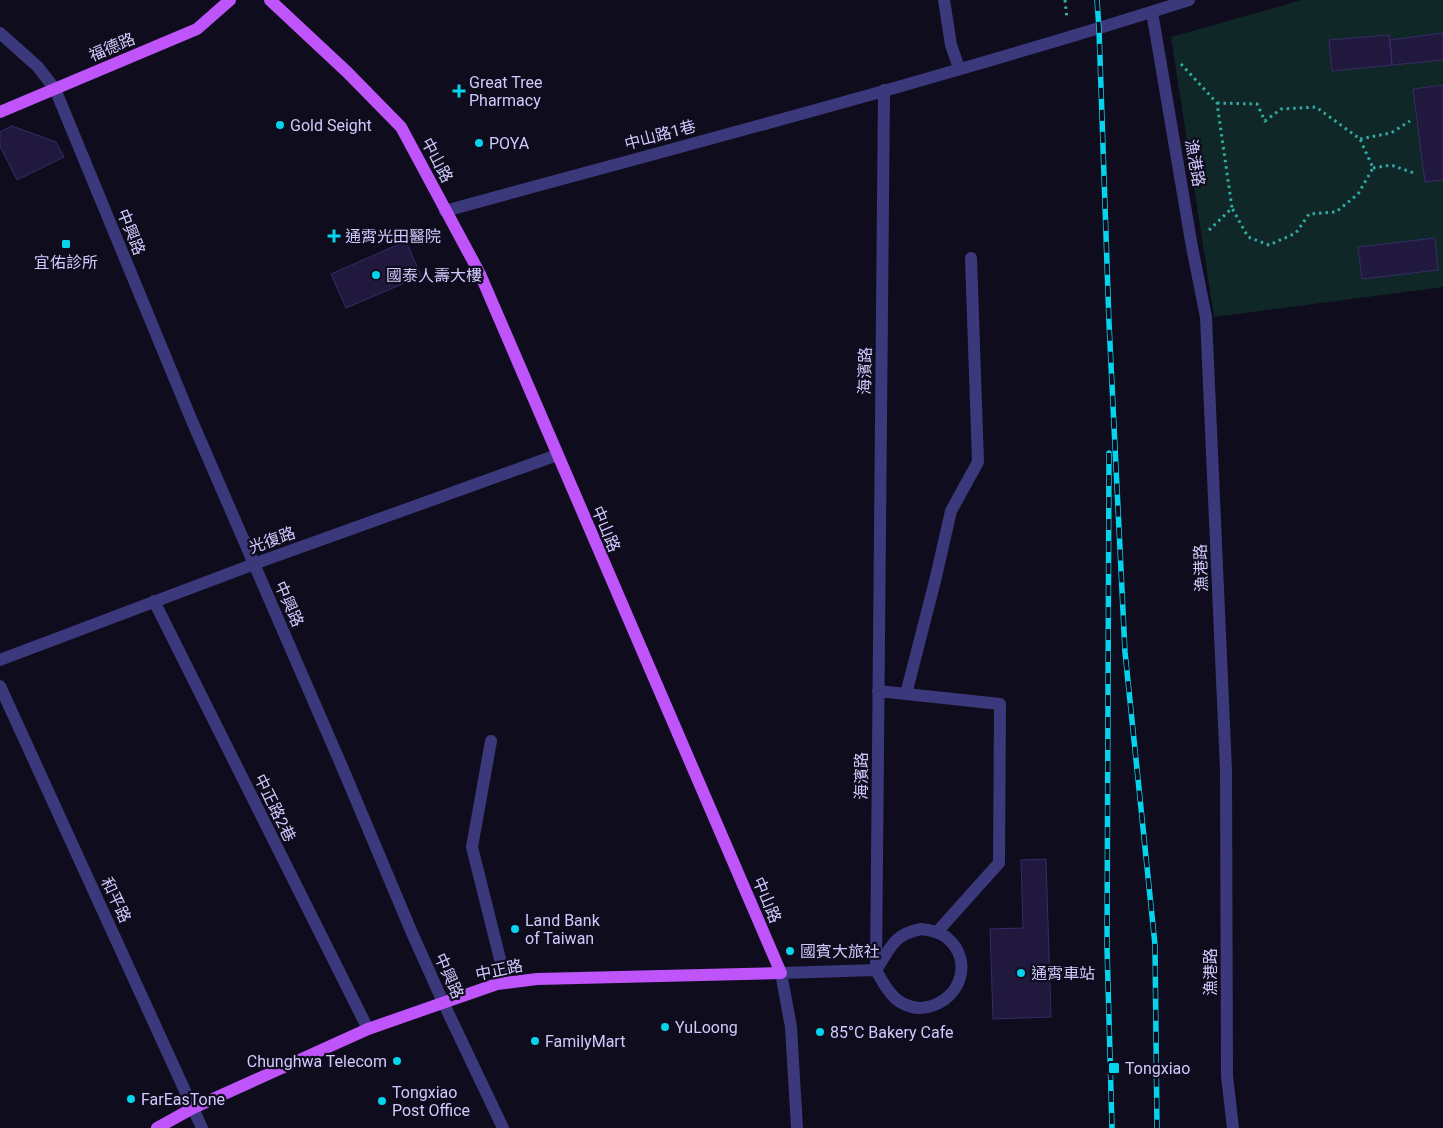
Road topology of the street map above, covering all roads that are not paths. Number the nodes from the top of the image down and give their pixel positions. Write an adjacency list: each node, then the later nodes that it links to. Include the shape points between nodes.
1 (230, 0): 8 (main road, 福德路, via 197,29)
2 (270, 0): 11 (main road, 中山路, via 402,127)
3 (944, 0): 7 (street, via 951,45)
4 (1189, 0): 5 (street)
5 (1152, 12): 7 (street); 32 (street, 漁港路, via 1206,317 1226,770 1227,1076)
6 (0, 33): 8 (street, 中興路, via 38,67)
7 (959, 68): 9 (street)
8 (55, 89): 10 (main road, 福德路); 14 (street, 中興路)
9 (884, 90): 11 (street, 中山路1巷); 18 (street, 海濱路)
10 (0, 112)
11 (445, 211): 13 (main road, 中山路, via 480,274)
12 (971, 258): 19 (street, via 978,462 951,511)
13 (557, 455): 14 (street, 光復路); 23 (main road, 中山路)
14 (254, 564): 15 (street, 光復路); 25 (street, 中興路)
15 (154, 601): 16 (street, 光復路); 26 (street, 中正路2巷)
16 (0, 660)
17 (0, 686): 27 (street, 和平路)
18 (878, 691): 19 (street); 22 (street, 海濱路)
19 (906, 694): 21 (street, via 1000,704 999,863)
20 (492, 741): 24 (street, via 472,847)
21 (937, 932): 22 (street, via 908,931 888,948); 22 (street, via 955,946 962,971 952,995 941,1003 929,1008 904,1004 893,996)
22 (876, 970): 23 (street, 中正路)
23 (781, 973): 24 (main road, 中正路, via 537,979); 31 (street, 中山路, via 792,1027)
24 (506, 983): 25 (main road, 中正路)
25 (443, 1002): 26 (main road, 中正路); 30 (street, 中興路)
26 (368, 1029): 27 (main road, 中正路)
27 (193, 1108): 28 (main road, 中正路); 29 (street, 和平路)
28 (157, 1128)
29 (202, 1128)
30 (503, 1128)
31 (797, 1128)
32 (1233, 1128)

